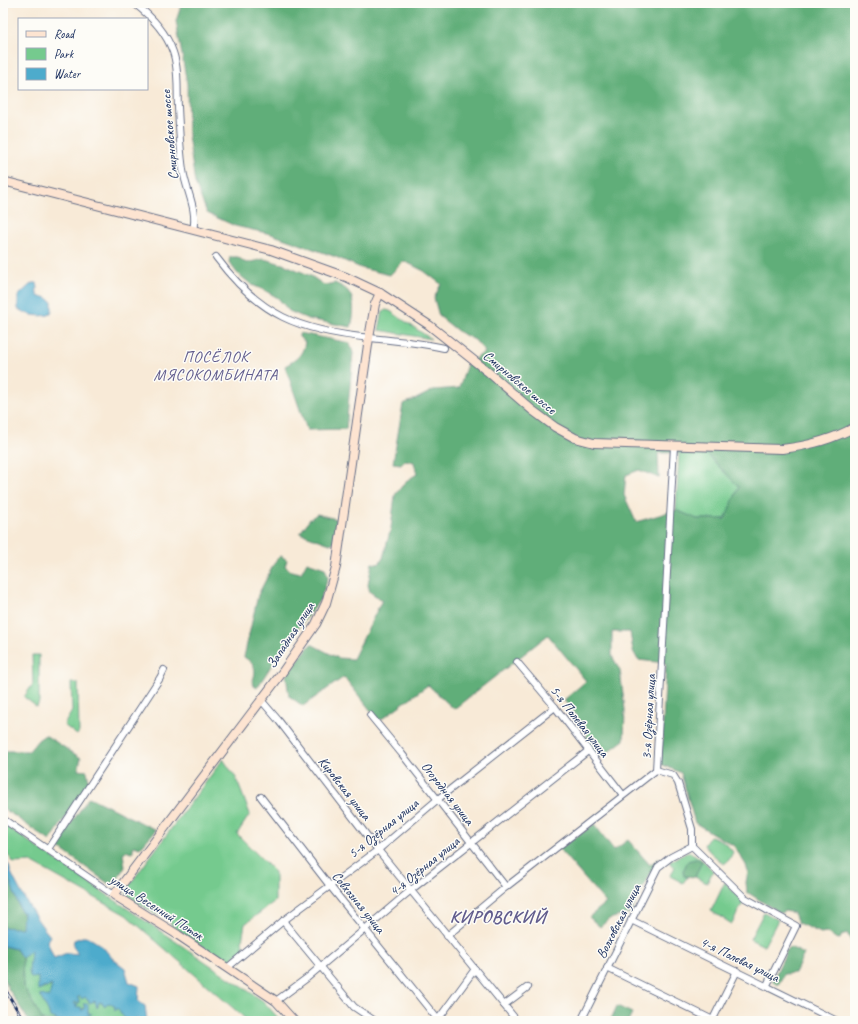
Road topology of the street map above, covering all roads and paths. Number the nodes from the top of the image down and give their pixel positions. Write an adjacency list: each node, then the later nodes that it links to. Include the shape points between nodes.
1 (134, 3): 3 (street, Смирновское шоссе, via 148,14 165,34 174,54 181,151 185,179 194,211)
2 (3, 181): 3 (main road, Смирновское шоссе)
3 (193, 230): 5 (main road, Смирновское шоссе, via 271,250 346,277)
4 (216, 257): 6 (street, via 247,294 276,314 324,332)
5 (380, 293): 6 (main road, Западная улица, via 375,304); 9 (main road, Смирновское шоссе, via 429,325 532,410 574,438 594,443)
6 (369, 338): 7 (street, via 424,343); 12 (main road, Западная улица, via 336,568 330,591 316,624)
7 (444, 348)
8 (855, 427): 9 (main road, Смирновское шоссе, via 805,446 782,449)
9 (674, 446): 16 (street, 3-я Озёрная улица)
10 (517, 662): 13 (street, 5-я Полевая улица)
11 (164, 670): 23 (street)
12 (261, 700): 24 (street, Кировская улица); 28 (main road, Западная улица)
13 (556, 707): 15 (street, 5-я Полевая улица); 19 (street, 5-я Озёрная улица)
14 (370, 715): 19 (street, Огородная улица)
15 (588, 751): 17 (street, 5-я Полевая улица); 21 (street, 4-я Озёрная улица)
16 (656, 770): 17 (street, 3-я Озёрная улица); 22 (street, via 672,775 678,783 692,829)
17 (623, 796): 26 (street, 3-я Озёрная улица)
18 (261, 797): 25 (street, Совхозная улица)
19 (438, 799): 21 (street, Огородная улица); 24 (street, 5-я Озёрная улица)
20 (3, 819): 23 (street, улица Весенний Поток)
21 (471, 843): 26 (street, Огородная улица); 27 (street, 4-я Озёрная улица)
22 (692, 846): 29 (street, Волховская улица, via 658,867); 38 (street, via 745,898 796,926)
23 (48, 849): 28 (street, улица Весенний Поток)
24 (378, 850): 25 (street, 5-я Озёрная улица); 27 (street, Кировская улица)
25 (330, 886): 30 (street, 5-я Озёрная улица); 31 (street, Совхозная улица)
26 (506, 887): 32 (street, 3-я Озёрная улица)
27 (411, 890): 31 (street, 4-я Озёрная улица); 32 (street, Кировская улица)
28 (114, 895): 34 (main road, улица Весенний Поток)
29 (632, 920): 35 (street, Волховская улица); 37 (street, 4-я Полевая улица)
30 (283, 921): 33 (street); 34 (street, 5-я Озёрная улица)
31 (365, 929): 33 (street, 4-я Озёрная улица); 44 (street, Совхозная улица)
32 (447, 936): 36 (street, Кировская улица)
33 (320, 966): 40 (street, 4-я Озёрная улица); 43 (street, via 354,1007)
34 (227, 968): 40 (main road, улица Весенний Поток)
35 (607, 968): 46 (street, Волховская улица); 47 (street)
36 (475, 969): 41 (street, Кировская улица); 44 (street)
37 (737, 971): 38 (street, 4-я Полевая улица); 47 (street)
38 (767, 985): 48 (street, 4-я Полевая улица)
39 (528, 988): 41 (street)
40 (276, 1001): 42 (main road, улица Весенний Поток)
41 (504, 1006): 45 (street, Кировская улица)
42 (294, 1021)
43 (375, 1021)
44 (438, 1021)
45 (517, 1021)
46 (581, 1021)
47 (713, 1021)
48 (837, 1021)

